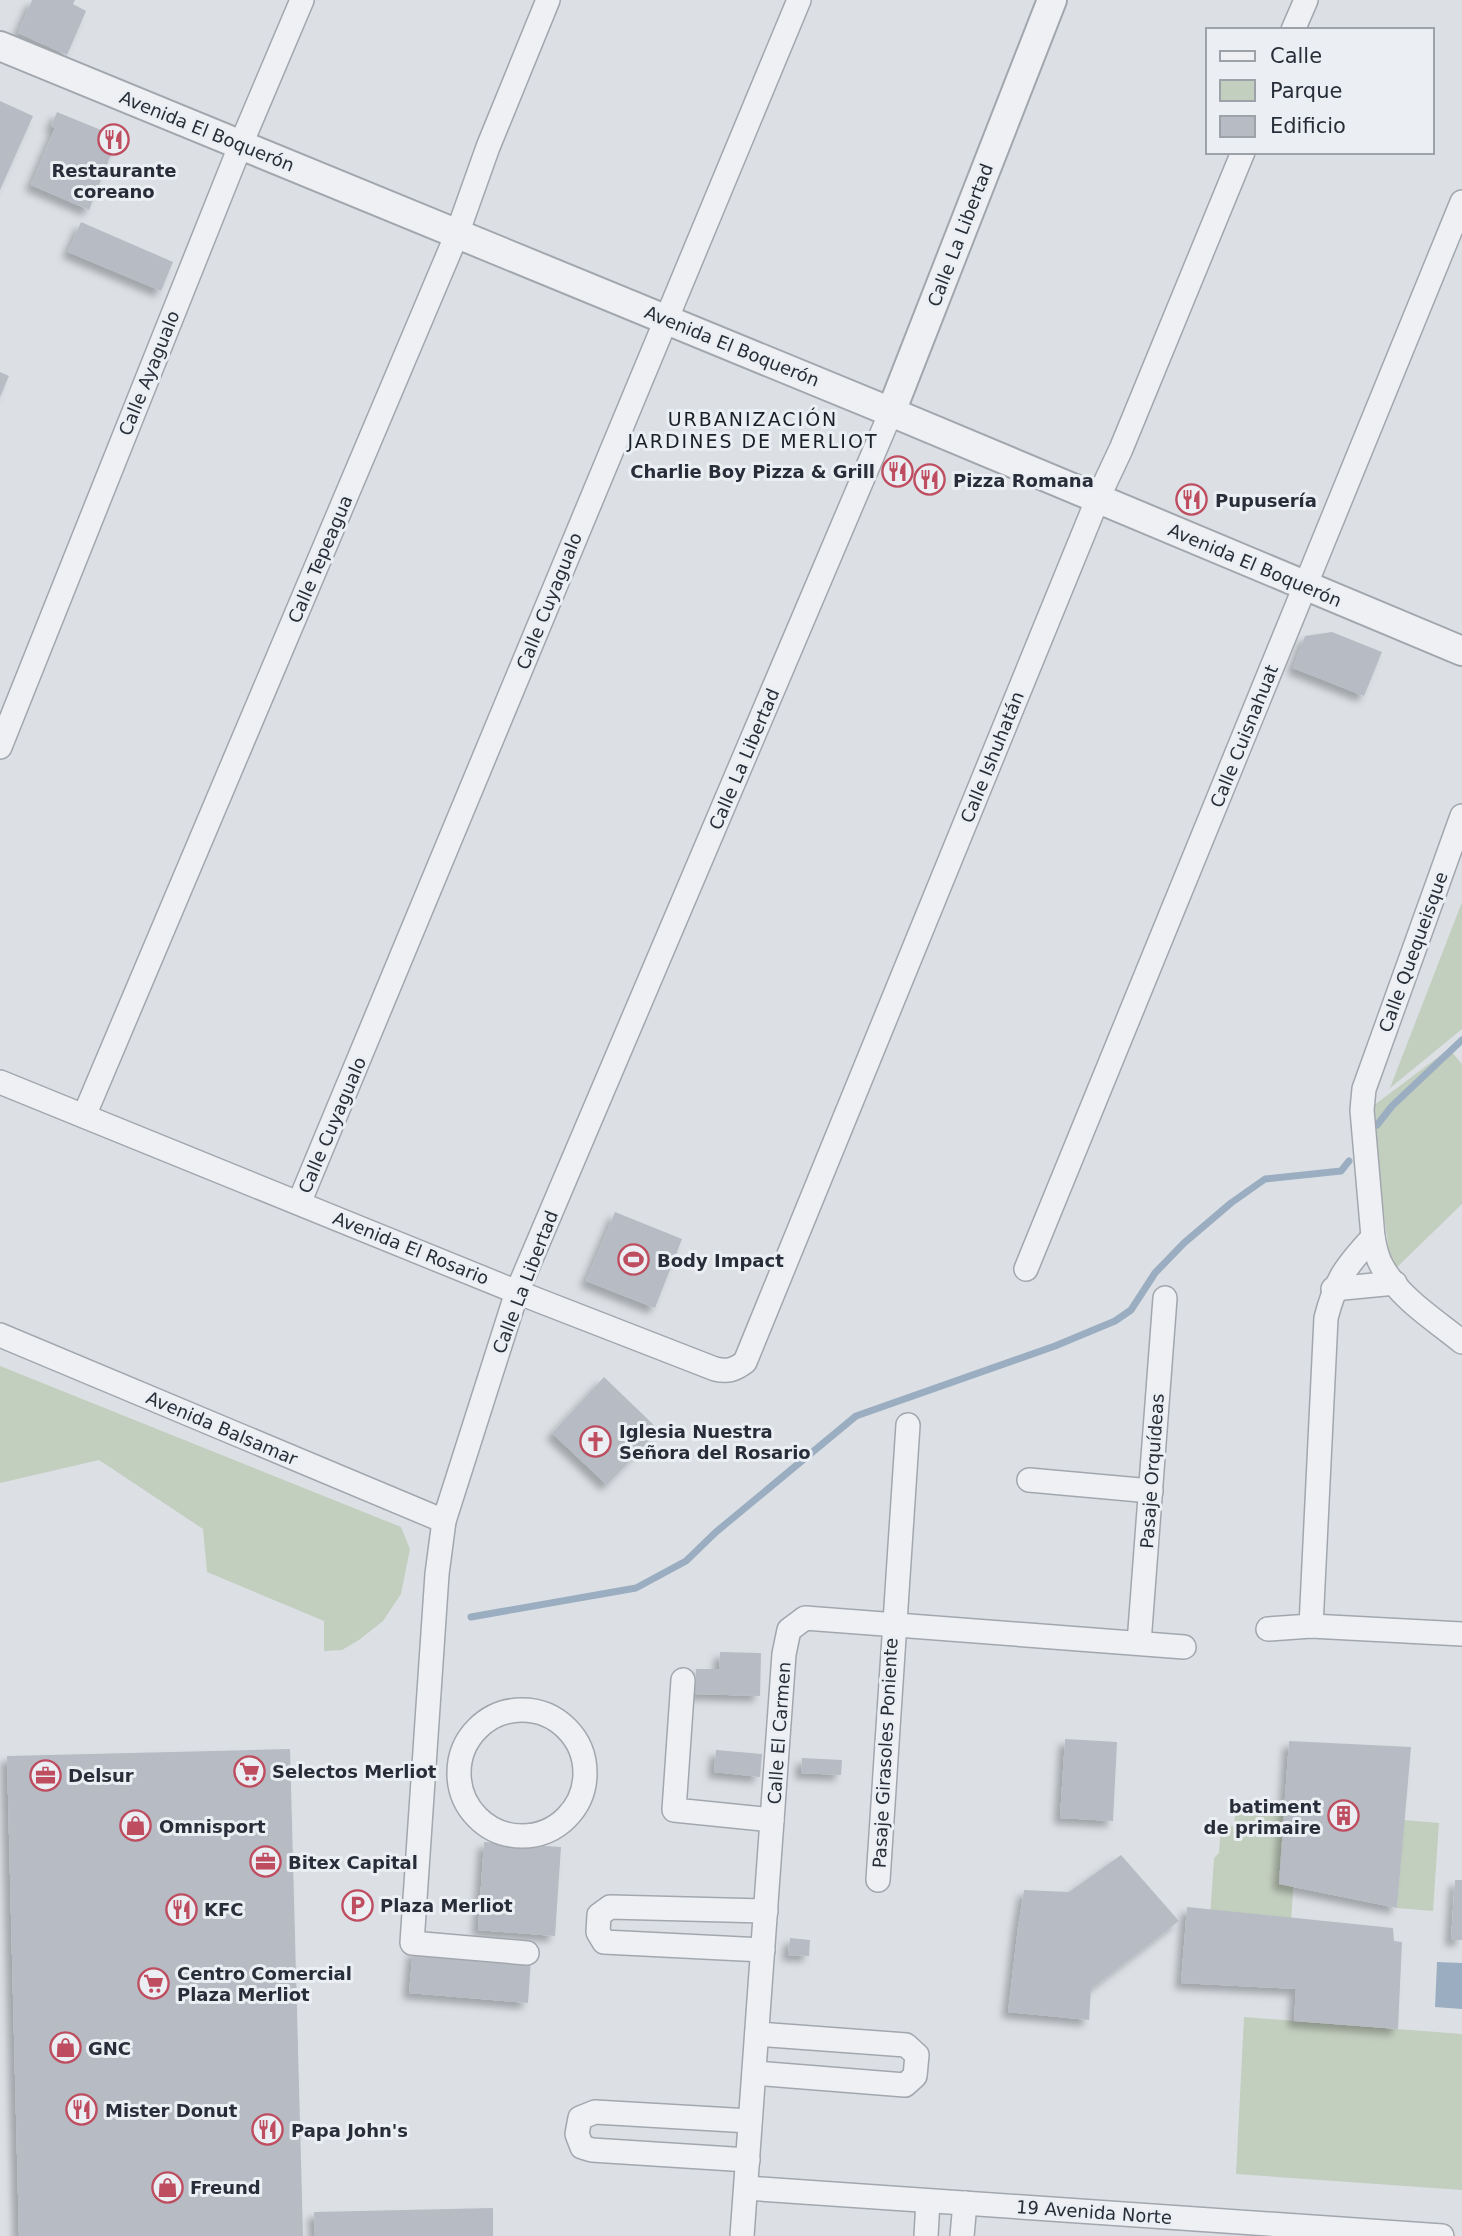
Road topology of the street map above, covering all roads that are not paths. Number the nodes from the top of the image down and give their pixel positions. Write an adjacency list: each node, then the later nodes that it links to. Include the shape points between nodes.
1 (302, 0): 8 (street, Calle Ayagualo)
2 (548, 0): 11 (street, Calle Tepeagua)
3 (799, 0): 12 (street, Calle Cuyagualo)
4 (1052, 0): 13 (street, Calle La Libertad)
5 (1306, 0): 6 (street)
6 (1294, 28)
7 (0, 46): 8 (street, Avenida El Boquerón)
8 (241, 144): 11 (street, Avenida El Boquerón); 17 (street, Calle Ayagualo)
9 (1242, 154): 14 (street, Calle Ishuhatán)
10 (1462, 202): 15 (street, Calle Cuisnahuat)
11 (457, 234): 12 (street, Avenida El Boquerón); 20 (street, Calle Tepeagua)
12 (665, 318): 13 (street, Avenida El Boquerón); 21 (street, Calle Cuyagualo)
13 (891, 412): 14 (street, Avenida El Boquerón); 26 (street, Calle La Libertad)
14 (1098, 498): 15 (street, Avenida El Boquerón); 30 (street, Calle Ishuhatán)
15 (1305, 587): 16 (street, Avenida El Boquerón); 23 (street, Calle Cuisnahuat)
16 (1462, 651)
17 (0, 747)
18 (1462, 816): 22 (street, Calle Quequeisque, via 1364,1088)
19 (0, 1082): 20 (street, Avenida El Rosario)
20 (85, 1116): 21 (street, Avenida El Rosario)
21 (299, 1203): 26 (street, Avenida El Rosario)
22 (1373, 1237): 24 (street, Calle Quequeisque, via 1377,1257); 25 (street)
23 (1026, 1269)
24 (1395, 1283): 25 (street); 29 (street, Calle Quequeisque)
25 (1333, 1289): 36 (street, via 1326,1318)
26 (517, 1292): 30 (street, Avenida El Rosario, via 715,1369 736,1369); 34 (street, Calle La Libertad)
27 (1165, 1298): 33 (street, Pasaje Orquídeas)
28 (0, 1335): 34 (street, Avenida Balsamar)
29 (1462, 1342)
30 (745, 1362)
31 (908, 1425): 35 (street, Pasaje Girasoles Poniente)
32 (1029, 1480): 33 (street)
33 (1150, 1491): 39 (street, Pasaje Orquídeas)
34 (444, 1521): 42 (street, Calle La Libertad)
35 (893, 1626): 39 (street, Calle El Carmen); 44 (street, Calle El Carmen, via 805,1618 789,1630); 45 (street, Pasaje Girasoles Poniente)
36 (1311, 1626): 37 (street); 38 (street)
37 (1268, 1629)
38 (1462, 1634)
39 (1139, 1643): 40 (street, Calle El Carmen)
40 (1184, 1647)
41 (683, 1680): 44 (street, via 674,1810)
42 (425, 1775): 43 (street); 48 (street, Calle La Libertad, via 412,1943)
43 (459, 1777): 43 (street, via 472,1812 488,1826 507,1835 529,1836 566,1818 579,1800 584,1760 564,1725 526,1709 506,1711 487,1719 472,1733 462,1751)
44 (772, 1820): 46 (street, Calle El Carmen)
45 (878, 1881)
46 (766, 1911): 47 (street, Calle El Carmen); 47 (street, via 610,1907 599,1915 598,1932 604,1942)
47 (763, 1950): 49 (street, Calle El Carmen)
48 (527, 1953)
49 (757, 2034): 50 (street, Calle El Carmen); 50 (street, via 906,2045 917,2055 915,2076 905,2085)
50 (754, 2073): 51 (street, Calle El Carmen)
51 (750, 2121): 52 (street, Calle El Carmen); 52 (street, via 594,2112 580,2118 577,2134 582,2147 592,2150)
52 (748, 2160): 53 (street, Calle El Carmen)
53 (746, 2188): 54 (street, 19 Avenida Norte); 58 (street, Calle El Carmen)
54 (928, 2201): 55 (street, 19 Avenida Norte); 59 (street)
55 (965, 2203): 56 (street, 19 Avenida Norte); 60 (street)
56 (1141, 2226): 57 (street, 19 Avenida Norte)
57 (1175, 2227): 61 (street, 19 Avenida Norte)
58 (742, 2236)
59 (926, 2236)
60 (962, 2236)
61 (1442, 2236)

